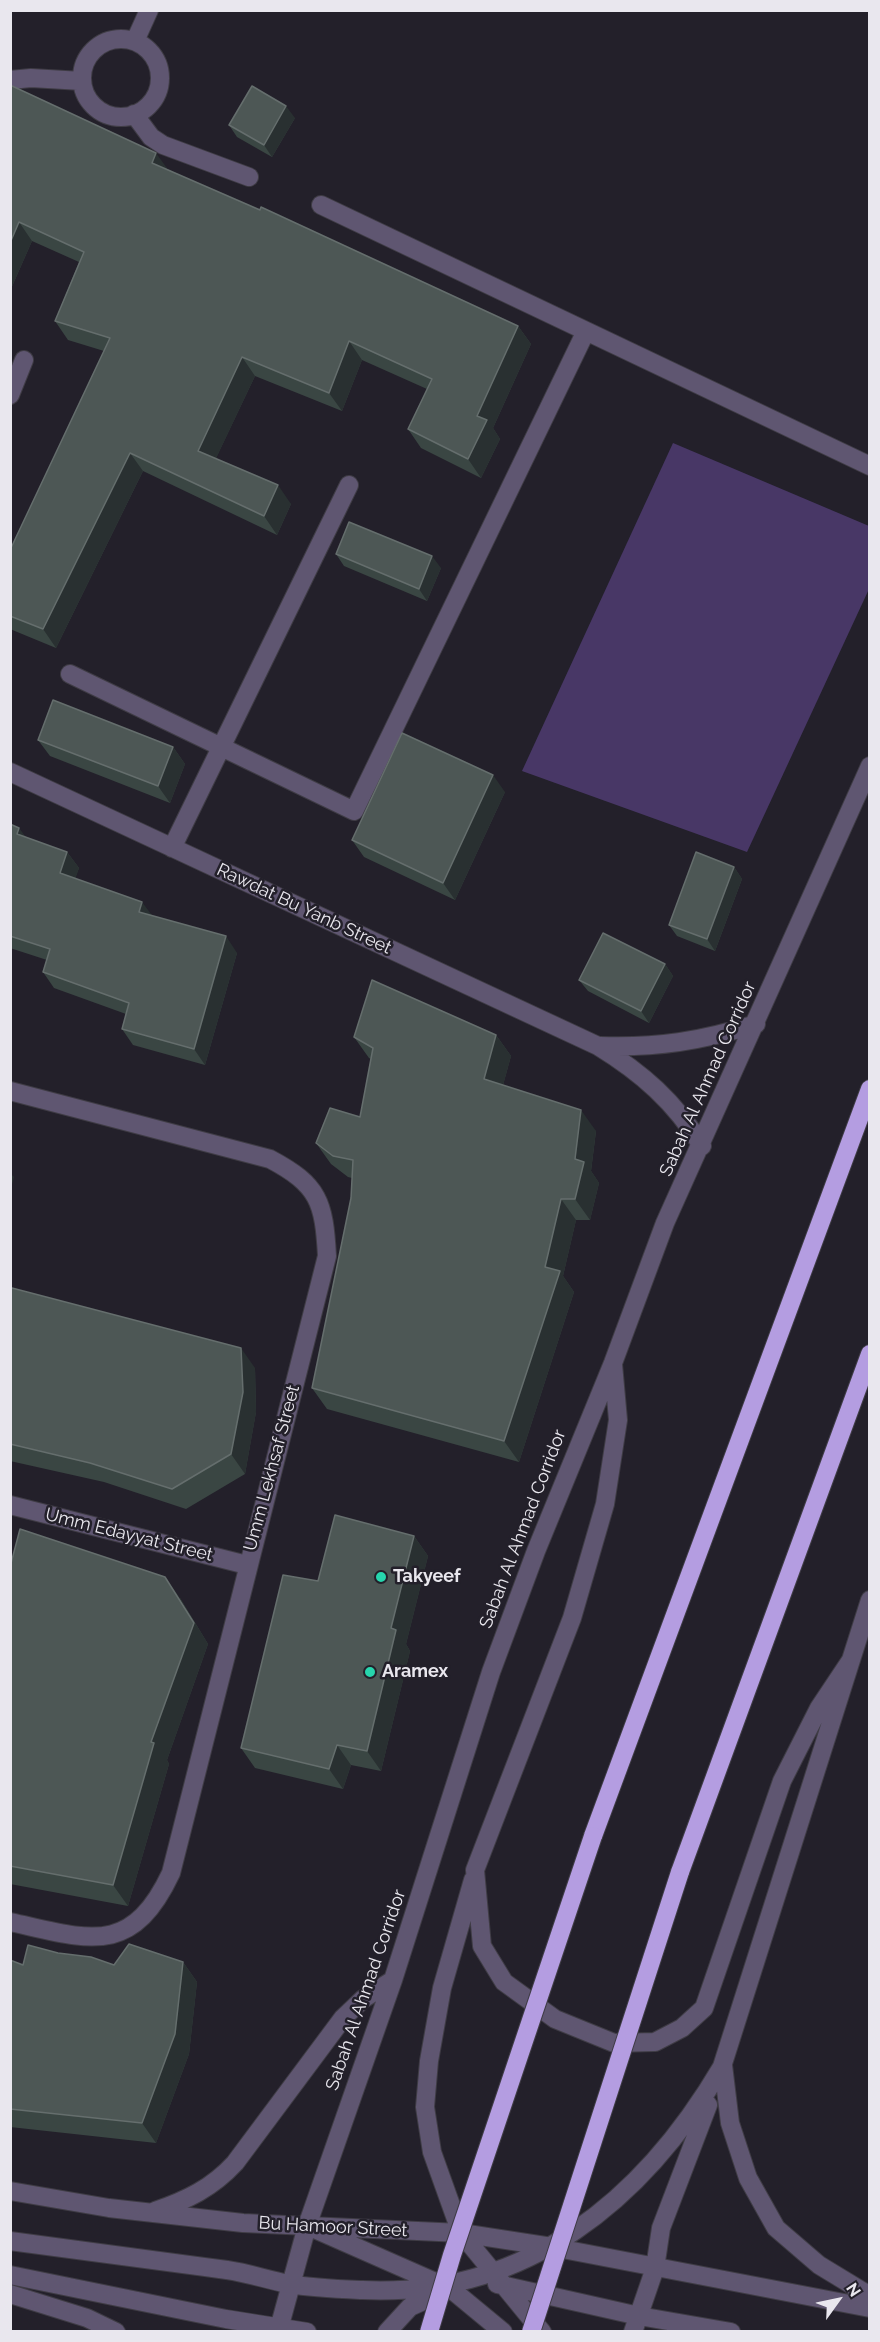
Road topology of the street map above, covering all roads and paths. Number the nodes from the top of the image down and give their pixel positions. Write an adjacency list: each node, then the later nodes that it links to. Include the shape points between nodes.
1 (149, 10): 2 (street)
2 (135, 41): 4 (street, via 112,40 93,50 82,70); 5 (street, via 153,56 160,78 153,100)
3 (10, 80): 4 (street)
4 (82, 81): 5 (street, via 85,92 100,111 111,115)
5 (134, 114): 6 (street, via 163,146)
6 (249, 177)
7 (321, 205): 8 (street)
8 (586, 331): 11 (street); 14 (street, via 354,811)
9 (24, 360): 10 (street)
10 (10, 394)
11 (870, 466)
12 (349, 484): 14 (street)
13 (69, 674): 14 (street)
14 (220, 748): 17 (street)
15 (870, 766): 18 (street, Sabah Al Ahmad Corridor)
16 (10, 772): 17 (street, Rawdat Bu Yanb Street)
17 (172, 848): 19 (street, Rawdat Bu Yanb Street)
18 (756, 1024): 19 (street, Rawdat Bu Yanb Street, via 671,1045); 22 (street, Sabah Al Ahmad Corridor)
19 (598, 1046): 22 (street, Rawdat Bu Yanb Street, via 654,1085)
20 (870, 1089): 52 (highway, bridge, via 593,1836)
21 (10, 1091): 26 (street, Umm Lekhsaf Street, via 270,1159 298,1174 315,1195 325,1224 327,1256)
22 (702, 1146): 24 (street, Sabah Al Ahmad Corridor, via 665,1223)
23 (870, 1354): 54 (highway, bridge, via 680,1872)
24 (613, 1363): 29 (street, via 618,1420 605,1504 572,1618); 31 (street, Sabah Al Ahmad Corridor, via 491,1672)
25 (10, 1505): 26 (street, Umm Edayyat Street)
26 (247, 1565): 30 (street, Umm Lekhsaf Street, via 171,1873 159,1899 139,1923 112,1935 80,1938)
27 (870, 1600): 28 (street)
28 (851, 1660): 29 (street, via 819,1708 782,1781 705,2008 681,2028 655,2042 614,2043 555,2019 504,1982 482,1946); 32 (street)
29 (476, 1870): 36 (street, via 442,1988 425,2107 432,2152)
30 (10, 1922)
31 (393, 1980): 34 (street, via 363,1999 343,2018 220,2180 194,2198); 35 (street, Sabah Al Ahmad Corridor)
32 (723, 2065): 38 (street, via 698,2109 653,2164 594,2218); 39 (street, via 661,2228); 45 (street, via 730,2123 748,2178 776,2228 819,2265)
33 (10, 2191): 34 (street, Bu Hamoor Street)
34 (150, 2213): 35 (street, Bu Hamoor Street)
35 (307, 2226): 36 (street, Bu Hamoor Street); 42 (street, Sabah Al Ahmad Corridor); 43 (street)
36 (461, 2233): 38 (street, Bu Hamoor Street); 41 (street)
37 (10, 2241): 42 (street, via 230,2271)
38 (552, 2247): 39 (street, Bu Hamoor Street); 41 (street)
39 (655, 2268): 46 (street, Bu Hamoor Street); 47 (street)
40 (10, 2275): 48 (street)
41 (496, 2278): 43 (street, via 489,2283); 47 (street); 55 (street)
42 (291, 2284): 43 (street, via 387,2291); 48 (street, Sabah Al Ahmad Corridor)
43 (446, 2287): 51 (street, via 410,2307); 53 (street)
44 (10, 2294): 49 (street)
45 (870, 2296)
46 (870, 2308)
47 (636, 2324): 56 (street)
48 (279, 2330): 50 (street)
49 (116, 2331)
50 (307, 2331)
51 (387, 2331)
52 (429, 2331)
53 (503, 2331)
54 (531, 2331)
55 (542, 2331)
56 (730, 2331)

